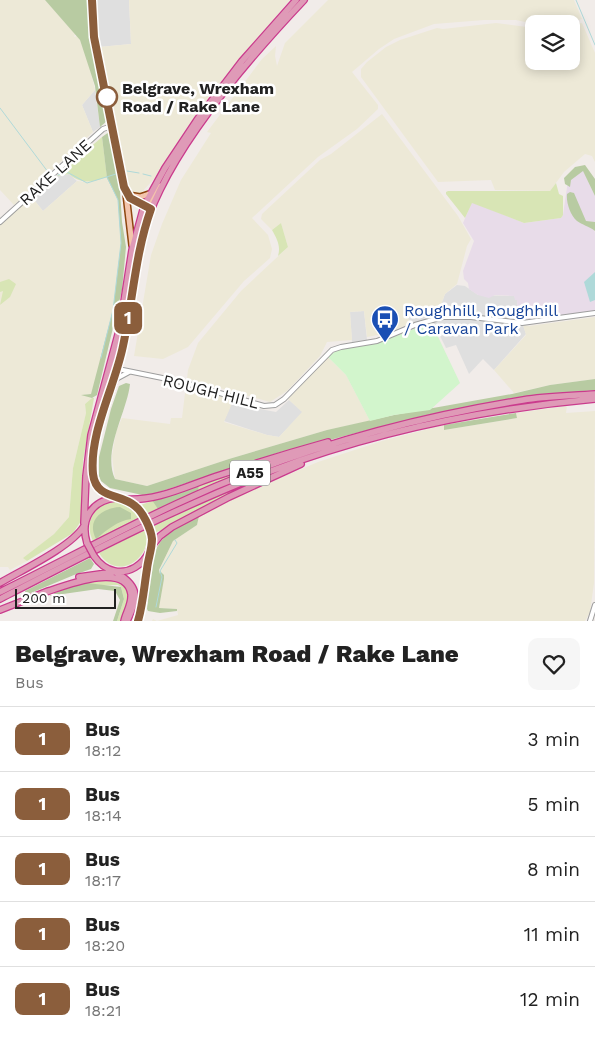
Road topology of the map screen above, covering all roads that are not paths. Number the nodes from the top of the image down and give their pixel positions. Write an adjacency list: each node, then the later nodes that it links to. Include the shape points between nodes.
1 (92, 0): 4 (main road, via 94,37)
2 (296, 0): 6 (highway, via 220,89)
3 (304, 0): 7 (highway, via 224,94)
4 (112, 126): 5 (main road); 8 (street, RAKE LANE, via 103,129)
5 (126, 193): 6 (main road, via 136,197); 7 (main road, via 133,201); 9 (main road)
6 (149, 194): 7 (highway)
7 (148, 207): 9 (highway); 11 (highway)
8 (0, 222)
9 (132, 250): 14 (highway, via 125,301)
10 (595, 313): 12 (street, ROUGH HILL, via 530,322 456,317 430,320 378,341 332,350 284,399 275,404 254,404 199,386)
11 (118, 369): 12 (street, ROUGH HILL); 13 (highway); 14 (street, via 112,372)
12 (129, 372): 13 (street)
13 (113, 383): 19 (highway, via 96,443 93,474 99,489)
14 (105, 387): 21 (highway, via 88,454)
15 (595, 394): 17 (highway, A55, via 525,400)
16 (595, 399): 18 (highway, A55, via 470,416)
17 (391, 428): 20 (highway, via 296,451 159,497); 25 (highway, A55, via 272,465 185,500)
18 (348, 446): 22 (highway, via 221,501 172,527); 27 (highway, A55, via 272,471 177,510)
19 (116, 498): 20 (highway); 21 (highway, via 97,504)
20 (123, 499): 22 (highway, bridge, via 140,512 149,530)
21 (84, 524): 23 (highway, bridge, via 87,543 94,556 102,566); 24 (highway, via 71,540)
22 (151, 548): 23 (highway, via 136,567); 31 (highway)
23 (116, 573): 26 (highway, via 88,575); 30 (highway, via 127,579 135,590 134,604)
24 (0, 582)
25 (0, 592)
26 (46, 592): 29 (highway); 30 (highway, via 92,578 118,579 126,584 131,597)
27 (0, 599)
28 (595, 605): 32 (street)
29 (0, 610)
30 (125, 621)
31 (138, 621)
32 (590, 621)

